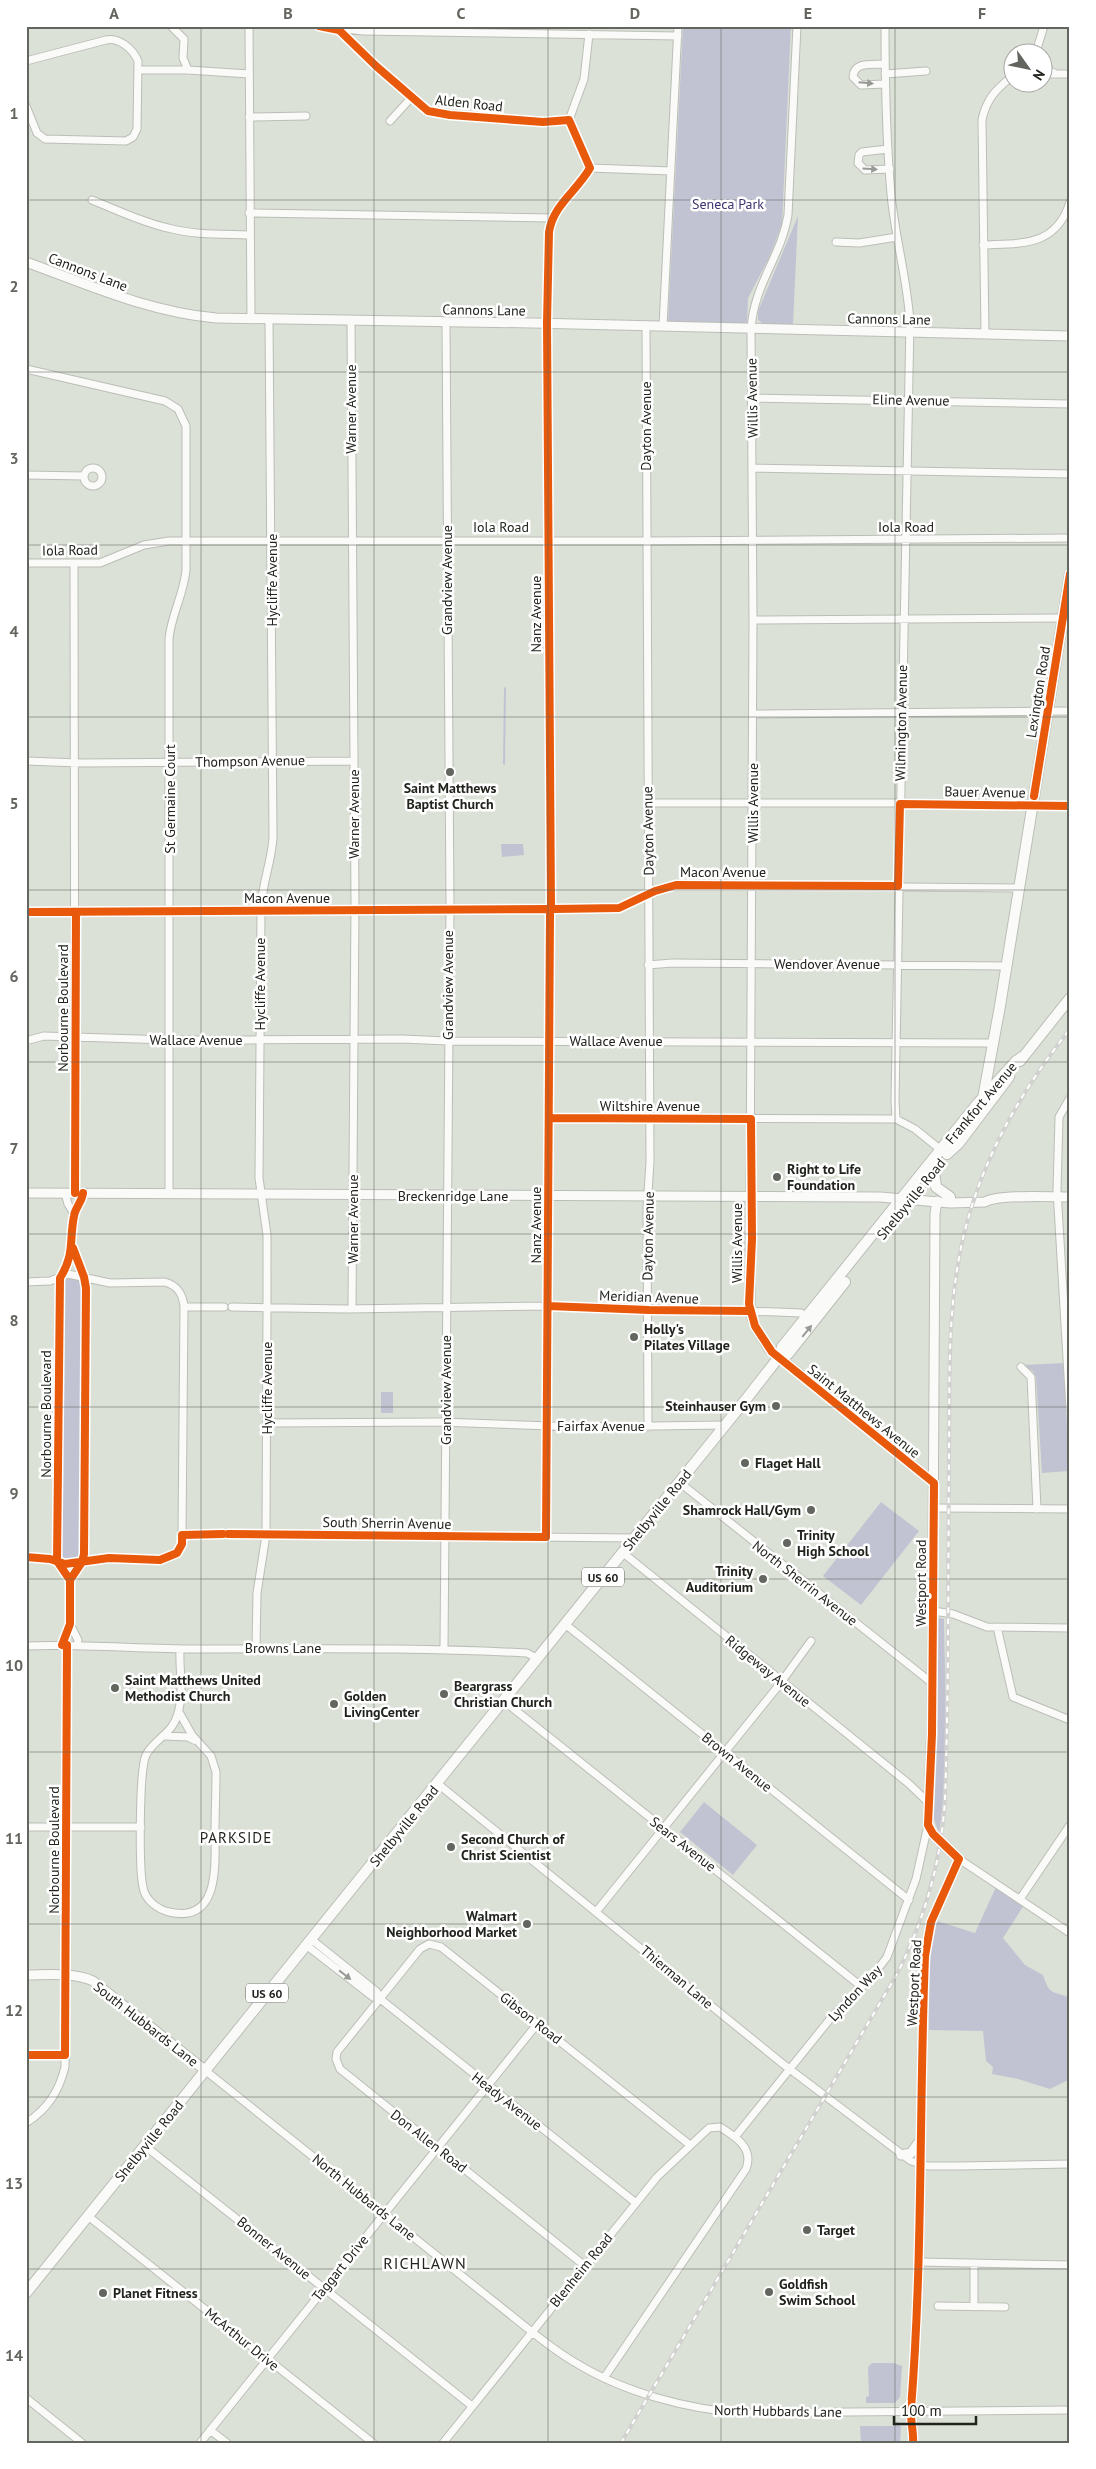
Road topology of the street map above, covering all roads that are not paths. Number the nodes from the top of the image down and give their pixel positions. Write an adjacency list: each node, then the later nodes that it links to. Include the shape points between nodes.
1 (171, 26): 15 (street, via 184,39 183,58)
2 (249, 26): 17 (street)
3 (319, 26): 8 (street)
4 (678, 26): 10 (street)
5 (797, 26): 49 (street, Willis Avenue, via 788,215 781,242 755,298)
6 (885, 26): 13 (street, Wilmington Avenue)
7 (1044, 26): 11 (street)
8 (339, 30): 9 (street); 23 (street, Alden Road)
9 (589, 34): 10 (street); 27 (street, via 584,79)
10 (678, 36): 32 (street)
11 (1040, 42)
12 (26, 62): 14 (street, via 111,39 118,40 133,53 138,61)
13 (885, 64): 18 (street, Wilmington Avenue); 22 (street, one-way to 22, via 859,66 853,77 861,84)
14 (138, 70): 15 (street); 24 (street, via 137,130 129,140 42,138)
15 (188, 70): 17 (street)
16 (926, 71): 18 (street)
17 (249, 74): 26 (street)
18 (885, 74): 22 (street, Wilmington Avenue)
19 (1056, 74): 20 (street)
20 (1070, 74)
21 (1004, 83): 40 (street, via 990,98 982,120)
22 (885, 84): 29 (street, Wilmington Avenue)
23 (411, 98): 27 (street, Alden Road, via 428,111 450,115 548,122); 28 (street)
24 (26, 106)
25 (306, 116): 26 (street)
26 (249, 117): 35 (street)
27 (569, 120): 30 (street)
28 (390, 121)
29 (888, 150): 31 (street, Wilmington Avenue); 31 (street, one-way to 31, via 862,152 858,163 865,170)
30 (590, 168): 32 (street); 36 (street)
31 (890, 169): 38 (street, Wilmington Avenue)
32 (671, 171): 48 (street)
33 (92, 200): 37 (street, via 170,229)
34 (1070, 202): 40 (street, via 1060,223 1040,238 1022,244)
35 (249, 213): 36 (street); 37 (street)
36 (551, 218): 46 (street, Nanz Avenue)
37 (249, 235): 42 (street)
38 (897, 238): 39 (street, via 859,243); 50 (street, Wilmington Avenue)
39 (836, 242)
40 (983, 245): 51 (street)
41 (26, 262): 42 (main road, Cannons Lane, via 157,309 203,317)
42 (251, 319): 43 (main road, Cannons Lane)
43 (270, 320): 44 (main road, Cannons Lane); 64 (street, Hycliffe Avenue)
44 (351, 320): 45 (main road, Cannons Lane); 65 (street, Warner Avenue)
45 (446, 322): 46 (main road, Cannons Lane); 66 (street, Grandview Avenue)
46 (547, 323): 47 (main road, Cannons Lane); 67 (street, Nanz Avenue)
47 (646, 326): 48 (main road, Cannons Lane); 70 (street, Dayton Avenue)
48 (662, 326): 49 (main road, Cannons Lane)
49 (751, 329): 50 (main road, Cannons Lane); 54 (street, Willis Avenue)
50 (910, 332): 51 (main road, Cannons Lane); 55 (street, Wilmington Avenue)
51 (984, 334): 52 (main road, Cannons Lane)
52 (1070, 336)
53 (26, 368): 69 (street, St Germaine Court, via 165,401 178,409 186,426)
54 (752, 398): 55 (street, Eline Avenue); 57 (street, Willis Avenue)
55 (908, 400): 56 (street, Eline Avenue); 58 (street, Wilmington Avenue)
56 (1070, 404)
57 (752, 468): 58 (street); 68 (street, Willis Avenue)
58 (906, 471): 59 (street); 63 (street, Wilmington Avenue)
59 (1070, 474)
60 (26, 475): 61 (street)
61 (84, 476)
62 (1070, 538): 63 (street, Iola Road)
63 (905, 539): 68 (street, Iola Road); 75 (street, Wilmington Avenue)
64 (272, 540): 65 (street, Iola Road); 69 (street, Iola Road); 81 (street, Hycliffe Avenue)
65 (353, 540): 66 (street, Iola Road); 83 (street, Warner Avenue)
66 (447, 540): 67 (street, Iola Road); 98 (street, Grandview Avenue)
67 (548, 540): 70 (street, Iola Road); 95 (street, Nanz Avenue)
68 (752, 540): 70 (street, Iola Road); 76 (street, Willis Avenue)
69 (186, 541): 72 (street, Iola Road, via 152,543 106,562); 85 (street, St Germaine Court, via 185,577 170,626)
70 (647, 541): 86 (street, Dayton Avenue)
71 (26, 563): 72 (street, Iola Road)
72 (74, 564): 84 (street, Norbourne Boulevard)
73 (1070, 574): 74 (main road, Lexington Road)
74 (1066, 618): 75 (street); 77 (main road, Lexington Road)
75 (904, 619): 76 (street); 79 (street, Wilmington Avenue)
76 (754, 620): 80 (street, Willis Avenue)
77 (1048, 711): 78 (street); 79 (street); 89 (main road, Lexington Road)
78 (1070, 711)
79 (902, 712): 80 (street); 88 (street, Wilmington Avenue)
80 (753, 714): 87 (street, Willis Avenue)
81 (273, 760): 83 (street, Thompson Avenue); 85 (street, Thompson Avenue); 97 (street, Hycliffe Avenue, via 273,846)
82 (26, 761): 84 (street, Thompson Avenue)
83 (354, 761): 96 (street, Warner Avenue)
84 (74, 762): 85 (street, Thompson Avenue); 100 (street, Norbourne Boulevard)
85 (169, 762): 101 (street, St Germaine Court)
86 (648, 803): 87 (street, Bauer Avenue); 94 (street, Dayton Avenue)
87 (753, 803): 88 (street, Bauer Avenue); 91 (street, Willis Avenue)
88 (900, 804): 89 (street, Bauer Avenue); 92 (street, Wilmington Avenue)
89 (1032, 806): 90 (street, Bauer Avenue); 93 (main road, Lexington Road)
90 (1070, 806)
91 (752, 884): 92 (street, Macon Avenue); 94 (street, Macon Avenue, via 676,885); 102 (street, Willis Avenue)
92 (898, 886): 93 (street, Macon Avenue); 104 (street, Wilmington Avenue)
93 (1019, 888): 105 (main road, Lexington Road)
94 (649, 894): 95 (street, Macon Avenue, via 619,908); 103 (street, Dayton Avenue)
95 (551, 909): 98 (street, Macon Avenue); 113 (street, Nanz Avenue)
96 (354, 910): 97 (street, Macon Avenue); 98 (street, Macon Avenue); 111 (street, Warner Avenue)
97 (260, 911): 101 (street, Macon Avenue); 110 (street, Hycliffe Avenue)
98 (449, 911): 112 (street, Grandview Avenue)
99 (26, 912): 100 (street, Macon Avenue)
100 (76, 912): 101 (street, Macon Avenue); 107 (street, Norbourne Boulevard)
101 (170, 912): 109 (street, St Germaine Court)
102 (752, 964): 103 (street, Wendover Avenue); 104 (street, Wendover Avenue); 115 (street, Willis Avenue)
103 (648, 965): 114 (street, Dayton Avenue)
104 (896, 965): 105 (street, Wendover Avenue); 116 (street, Wilmington Avenue)
105 (1006, 966): 117 (main road, Lexington Road)
106 (1070, 998): 118 (main road, Frankfort Avenue)
107 (76, 1038): 108 (street, Wallace Avenue, via 44,1036); 109 (street, Wallace Avenue); 130 (street, Norbourne Boulevard)
108 (29, 1040)
109 (169, 1040): 110 (street, Wallace Avenue); 131 (street, St Germaine Court)
110 (260, 1040): 111 (street, Wallace Avenue); 132 (street, Hycliffe Avenue)
111 (354, 1041): 112 (street, Wallace Avenue); 133 (street, Warner Avenue)
112 (448, 1041): 113 (street, Wallace Avenue); 134 (street, Grandview Avenue)
113 (549, 1041): 114 (street, Wallace Avenue); 123 (street, Nanz Avenue)
114 (649, 1042): 115 (street, Wallace Avenue); 125 (street, Dayton Avenue)
115 (751, 1042): 116 (street, Wallace Avenue); 126 (street, Willis Avenue)
116 (896, 1042): 117 (street, Wallace Avenue); 124 (street, Wilmington Avenue)
117 (994, 1043): 119 (main road, Lexington Road); 121 (main road, Lexington Road)
118 (1022, 1057): 120 (main road, Frankfort Avenue); 127 (main road, Frankfort Avenue, via 960,1143)
119 (993, 1067): 120 (main road, via 1000,1071); 121 (main road, Lexington Road)
120 (1008, 1070): 121 (main road, Frankfort Avenue)
121 (986, 1094): 127 (main road, Lexington Road, via 985,1104)
122 (1070, 1098): 137 (street, via 1059,1117)
123 (549, 1118): 125 (street, Wiltshire Avenue); 135 (street, Nanz Avenue)
124 (896, 1118): 126 (street, Wiltshire Avenue); 127 (street)
125 (650, 1119): 126 (street, Wiltshire Avenue); 136 (street, Dayton Avenue)
126 (751, 1119): 139 (street, Willis Avenue)
127 (944, 1152): 128 (main road, Shelbyville Road); 140 (main road, Shelbyville Road)
128 (934, 1171): 140 (main road, Shelbyville Road); 141 (main road, via 936,1187)
129 (26, 1193): 130 (main road, Breckenridge Lane)
130 (74, 1193): 131 (main road, Breckenridge Lane); 142 (street, Norbourne Boulevard); 142 (street, Norbourne Boulevard, via 68,1204)
131 (170, 1194): 132 (main road, Breckenridge Lane)
132 (261, 1194): 133 (main road, Breckenridge Lane); 154 (street, Hycliffe Avenue, via 267,1235)
133 (353, 1195): 134 (main road, Breckenridge Lane); 153 (street, Warner Avenue)
134 (448, 1196): 135 (main road, Breckenridge Lane); 151 (street, Grandview Avenue)
135 (548, 1196): 136 (main road, Breckenridge Lane); 148 (street, Nanz Avenue)
136 (648, 1197): 139 (main road, Breckenridge Lane); 155 (street, Dayton Avenue)
137 (1058, 1197): 138 (main road, Breckenridge Lane); 141 (main road, Breckenridge Lane, via 983,1197); 160 (street)
138 (1070, 1197)
139 (750, 1198): 140 (main road, Breckenridge Lane); 156 (main road, Willis Avenue)
140 (906, 1200): 141 (main road, Breckenridge Lane); 157 (main road, Shelbyville Road); 158 (main road, Shelbyville Road, one-way to 140, via 788,1354)
141 (944, 1201): 143 (main road, Westport Road); 143 (main road, Westport Road, via 935,1214)
142 (74, 1214): 144 (street, Norbourne Boulevard)
143 (936, 1241): 167 (main road, Westport Road)
144 (72, 1248): 145 (street, Norbourne Boulevard); 146 (street, Norbourne Boulevard)
145 (84, 1277): 146 (street, via 68,1274); 152 (street, via 110,1282 155,1281 173,1286 182,1296); 179 (street, Norbourne Boulevard)
146 (60, 1278): 147 (street); 178 (street, Norbourne Boulevard)
147 (26, 1282)
148 (548, 1306): 151 (street, Meridian Avenue); 155 (street, Meridian Avenue); 164 (street, Nanz Avenue)
149 (224, 1307): 152 (street)
150 (232, 1307): 154 (street, Meridian Avenue)
151 (447, 1307): 153 (street, Meridian Avenue); 162 (street, Grandview Avenue)
152 (184, 1308): 171 (street)
153 (352, 1308): 154 (street, Meridian Avenue)
154 (268, 1309): 161 (street, Hycliffe Avenue)
155 (649, 1310): 156 (street, Meridian Avenue); 165 (street, Dayton Avenue)
156 (750, 1311): 157 (street, Meridian Avenue, via 801,1313); 158 (main road, Willis Avenue, via 769,1349)
157 (807, 1318): 158 (main road, Shelbyville Road, via 782,1347)
158 (779, 1357): 163 (main road, Shelbyville Road / US 60); 167 (main road, Saint Matthews Avenue)
159 (1021, 1367): 169 (street, via 1031,1377)
160 (1070, 1409)
161 (267, 1423): 162 (street, Fairfax Avenue); 172 (street, Hycliffe Avenue)
162 (446, 1423): 164 (street, Fairfax Avenue); 173 (street, Grandview Avenue)
163 (725, 1425): 165 (street, Fairfax Avenue); 166 (main road, Shelbyville Road / US 60)
164 (547, 1426): 165 (street, Fairfax Avenue); 174 (street, Nanz Avenue)
165 (648, 1427)
166 (679, 1482): 175 (main road, Shelbyville Road / US 60); 195 (street, North Sherrin Avenue)
167 (934, 1483): 168 (main road, Westport Road)
168 (934, 1508): 169 (street); 181 (main road, Westport Road)
169 (1037, 1509): 170 (street)
170 (1070, 1509)
171 (182, 1535): 172 (street, South Sherrin Avenue); 179 (street, via 180,1549 167,1558 108,1558)
172 (266, 1535): 173 (street, South Sherrin Avenue); 190 (street, Hycliffe Avenue, via 257,1593)
173 (446, 1536): 174 (street, South Sherrin Avenue); 191 (street, Grandview Avenue)
174 (546, 1536): 175 (street, South Sherrin Avenue)
175 (634, 1538): 176 (main road, Shelbyville Road / US 60)
176 (622, 1552): 183 (main road, Shelbyville Road / US 60); 194 (street, Ridgeway Avenue)
177 (26, 1557): 178 (street)
178 (57, 1561): 179 (street, via 65,1564); 180 (street)
179 (82, 1562): 180 (street, Norbourne Boulevard)
180 (70, 1580): 182 (street, Norbourne Boulevard)
181 (933, 1611): 184 (street, via 953,1614 979,1626); 195 (main road, Westport Road)
182 (70, 1624): 187 (street, Norbourne Boulevard); 189 (street, Norbourne Boulevard, via 78,1640)
183 (565, 1624): 193 (main road, Shelbyville Road / US 60); 201 (street, Brown Avenue)
184 (997, 1627): 185 (street); 198 (street, via 1013,1697)
185 (1070, 1628)
186 (811, 1640): 194 (street)
187 (65, 1645): 188 (street, Browns Lane); 189 (street, Browns Lane); 209 (street, Norbourne Boulevard)
188 (26, 1646)
189 (77, 1646): 192 (street, Browns Lane)
190 (256, 1648): 191 (street, Browns Lane); 192 (street, Browns Lane)
191 (444, 1648): 193 (street, Browns Lane, via 527,1653)
192 (180, 1649): 197 (street)
193 (538, 1659): 196 (main road, Shelbyville Road / US 60)
194 (781, 1682): 201 (street); 204 (street, Ridgeway Avenue)
195 (932, 1683): 203 (main road, Westport Road)
196 (504, 1701): 202 (main road, Shelbyville Road / US 60); 211 (street, Sears Avenue)
197 (179, 1712): 199 (street); 200 (street, via 190,1733)
198 (1070, 1720)
199 (165, 1736): 200 (street, via 188,1736); 210 (street, via 151,1748 144,1761)
200 (200, 1743): 210 (street, via 211,1756 216,1772 215,1879 202,1906 186,1913 166,1911 152,1904 142,1886)
201 (725, 1752): 211 (street); 214 (street, Brown Avenue)
202 (438, 1784): 215 (street, Thierman Lane); 217 (main road, Shelbyville Road / US 60)
203 (930, 1786): 204 (street); 205 (main road, Westport Road)
204 (914, 1789): 205 (street, Ridgeway Avenue)
205 (930, 1804): 206 (main road, Westport Road)
206 (928, 1825): 212 (main road); 214 (street, Lyndon Way)
207 (1070, 1825): 213 (street)
208 (26, 1827): 209 (street)
209 (66, 1827): 210 (street); 219 (street, Norbourne Boulevard)
210 (141, 1827)
211 (664, 1827): 215 (street); 220 (street, Sears Avenue)
212 (959, 1859): 213 (street); 230 (main road, Westport Road, via 927,1938)
213 (1020, 1899): 216 (street)
214 (909, 1900): 220 (street, Lyndon Way, via 887,1957)
215 (596, 1912): 225 (street, Thierman Lane)
216 (1070, 1933)
217 (309, 1942): 221 (street, Heady Avenue, via 377,1992); 226 (main road, Shelbyville Road / US 60)
218 (26, 1975): 219 (main road, South Hubbards Lane)
219 (66, 1975): 224 (street, Norbourne Boulevard); 226 (main road, South Hubbards Lane, via 93,1981)
220 (862, 1987): 225 (street, Lyndon Way, via 830,2019)
221 (378, 1998): 222 (street, Gibson Road, via 420,1949 432,1944 442,1947); 227 (street, Heady Avenue); 233 (street, Don Allen Road, via 337,2052 338,2067)
222 (538, 2023): 227 (street, Taggart Drive); 231 (street, Gibson Road)
223 (26, 2055): 224 (street)
224 (65, 2055): 228 (street, Norbourne Boulevard, via 57,2092 41,2112)
225 (790, 2069): 229 (street, Lyndon Way); 234 (street, Thierman Lane)
226 (206, 2070): 232 (main road, Shelbyville Road / US 60); 238 (street, North Hubbards Lane)
227 (487, 2085): 233 (street, Taggart Drive); 237 (street, Heady Avenue)
228 (26, 2123)
229 (735, 2137): 231 (street, Blenheim Road, via 714,2126); 252 (street, via 748,2154 746,2169)
230 (920, 2139): 234 (main road, via 911,2153); 235 (main road, Westport Road)
231 (690, 2145): 237 (street, Blenheim Road)
232 (145, 2146): 239 (main road, Shelbyville Road / US 60); 245 (street, Bonner Avenue)
233 (437, 2148): 238 (street, Taggart Drive); 242 (street, Don Allen Road)
234 (901, 2155): 235 (street, Thierman Lane)
235 (919, 2164): 236 (street); 240 (main road, Westport Road)
236 (1070, 2164)
237 (636, 2203): 242 (street, Blenheim Road)
238 (384, 2214): 245 (street, Taggart Drive); 250 (street, North Hubbards Lane)
239 (88, 2216): 244 (main road, Shelbyville Road / US 60); 251 (street, McArthur Drive)
240 (919, 2262): 241 (street); 256 (main road, Westport Road, via 916,2366)
241 (974, 2263): 243 (street); 248 (street)
242 (585, 2266): 250 (street, Blenheim Road)
243 (1070, 2266)
244 (30, 2280): 246 (main road, Shelbyville Road / US 60)
245 (324, 2288): 251 (street, Taggart Drive); 254 (street, Bonner Avenue)
246 (26, 2293)
247 (938, 2306): 248 (street)
248 (974, 2307): 249 (street)
249 (1005, 2307)
250 (532, 2332): 252 (street, North Hubbards Lane, via 576,2364); 254 (street, Blenheim Road)
251 (267, 2359): 257 (street, Taggart Drive); 261 (street, McArthur Drive)
252 (604, 2378): 256 (street, North Hubbards Lane, via 694,2407 720,2412)
253 (26, 2398): 258 (street)
254 (472, 2406): 262 (street, Blenheim Road)
255 (1070, 2410): 256 (street, North Hubbards Lane)
256 (911, 2411): 263 (main road, Westport Road)
257 (210, 2430): 259 (street, Taggart Drive); 260 (street)
258 (82, 2443)
259 (200, 2443)
260 (227, 2443)
261 (373, 2443)
262 (442, 2443)
263 (913, 2443)

